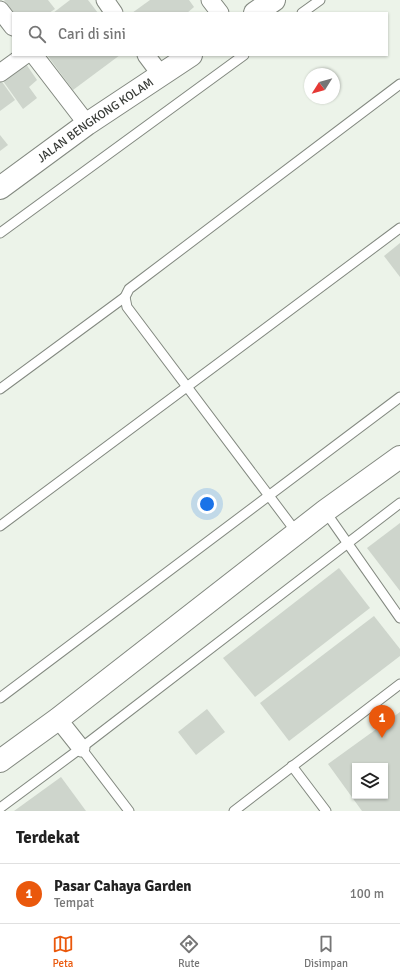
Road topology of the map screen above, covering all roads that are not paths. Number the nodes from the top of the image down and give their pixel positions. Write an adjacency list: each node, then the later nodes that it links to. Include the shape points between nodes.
1 (105, 0): 6 (street)
2 (210, 0): 7 (street)
3 (274, 0): 8 (street)
4 (320, 0): 9 (lane)
5 (0, 10): 10 (street)
6 (113, 12)
7 (219, 12)
8 (256, 12)
9 (303, 12)
10 (12, 26)
11 (24, 56): 16 (street)
12 (35, 56): 19 (street)
13 (147, 56): 17 (street)
14 (190, 56): 17 (street, JALAN BENGKONG KOLAM)
15 (243, 56): 22 (lane)
16 (0, 73)
17 (161, 75): 19 (street, JALAN BENGKONG KOLAM)
18 (400, 84): 23 (lane, via 129,289)
19 (87, 124): 20 (street, JALAN BENGKONG KOLAM)
20 (0, 188)
21 (400, 228): 24 (lane)
22 (0, 233)
23 (125, 297): 24 (lane, via 127,307); 25 (lane)
24 (187, 387): 28 (lane); 31 (lane)
25 (0, 388)
26 (400, 397): 28 (lane)
27 (400, 457): 30 (street)
28 (269, 495): 32 (lane); 36 (lane)
29 (400, 503): 33 (lane)
30 (325, 511): 32 (street); 33 (lane)
31 (0, 526)
32 (297, 533): 37 (street)
33 (347, 543): 34 (lane); 38 (lane)
34 (400, 618)
35 (400, 684): 40 (lane)
36 (0, 698)
37 (58, 719): 38 (street); 39 (street)
38 (81, 748): 41 (lane); 42 (lane)
39 (0, 761)
40 (292, 766): 43 (lane); 44 (lane)
41 (0, 808)
42 (129, 811)
43 (234, 811)
44 (326, 811)

